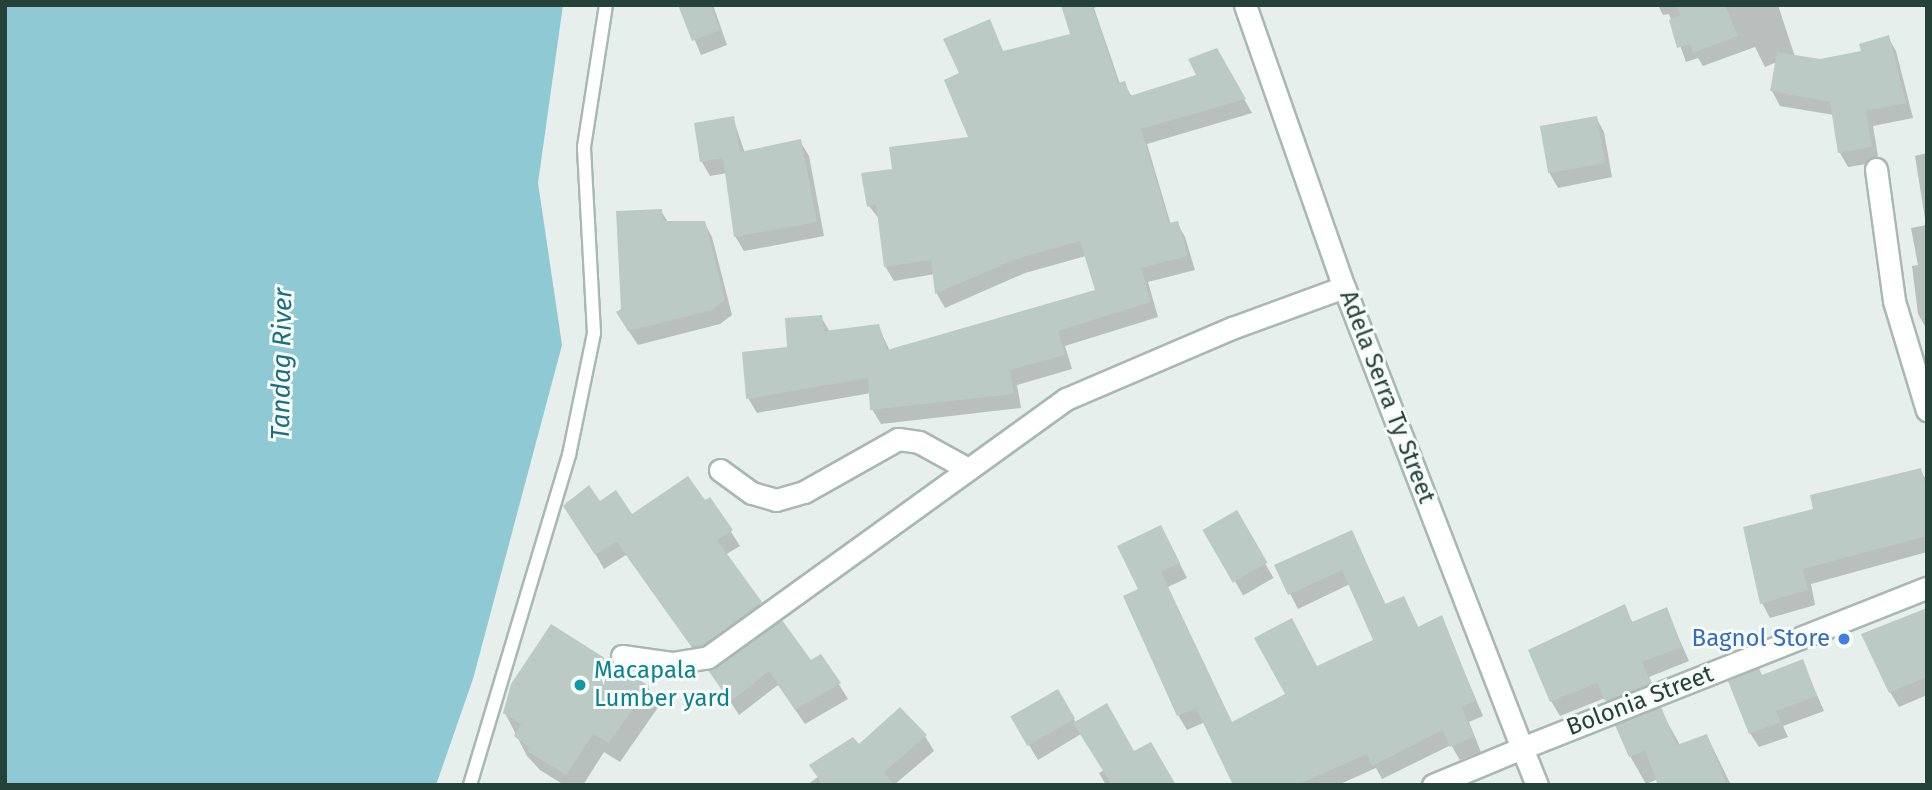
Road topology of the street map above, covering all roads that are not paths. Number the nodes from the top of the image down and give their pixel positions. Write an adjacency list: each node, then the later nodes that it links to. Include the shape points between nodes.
1 (606, 5): 11 (lane, via 584,147 594,333 569,456)
2 (1245, 5): 4 (street, Adela Serra Ty Street)
3 (1876, 169): 5 (street, via 1894,300)
4 (1344, 287): 6 (street, via 1221,332 1066,399); 10 (street, Adela Serra Ty Street)
5 (1927, 410)
6 (968, 469): 7 (street, via 919,442 898,439 804,492 776,500 752,493); 9 (street, via 708,657 672,663)
7 (720, 470)
8 (1927, 588): 10 (street, Bolonia Street)
9 (622, 656)
10 (1522, 748): 12 (street, Bolonia Street); 13 (street, Adela Serra Ty Street)
11 (470, 785)
12 (1433, 785)
13 (1537, 785)

